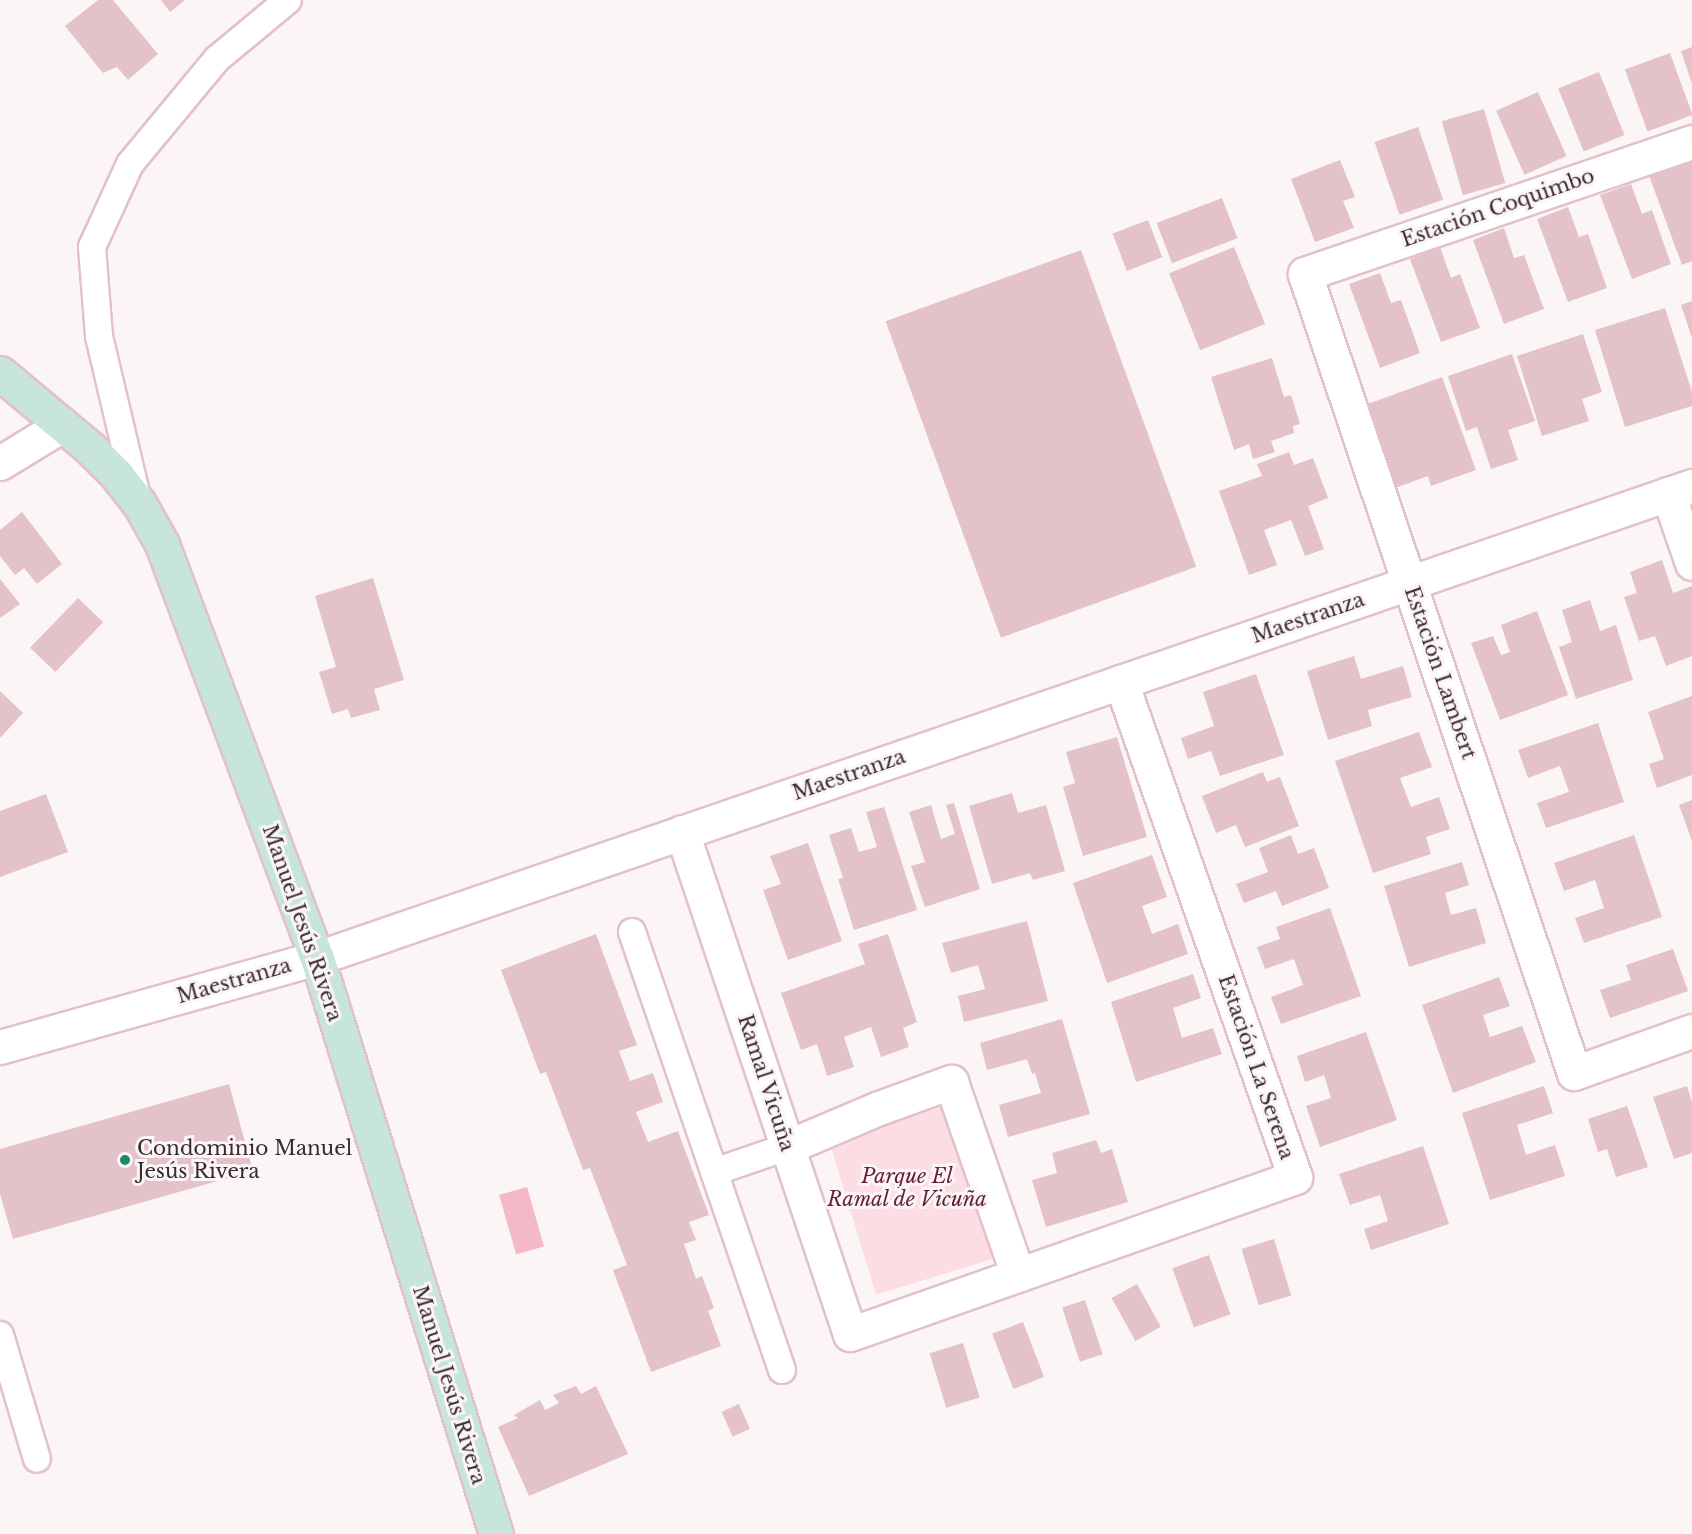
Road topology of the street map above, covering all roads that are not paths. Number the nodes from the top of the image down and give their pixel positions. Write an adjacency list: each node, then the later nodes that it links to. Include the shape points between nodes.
1 (288, 0): 8 (lane, via 217,59 130,164 92,247 99,336)
2 (1692, 142): 3 (street, Estación Coquimbo)
3 (1305, 274): 10 (street, Estación Lambert)
4 (0, 373): 5 (main road, Manuel Jesús Rivera)
5 (62, 425): 6 (street); 8 (main road, Manuel Jesús Rivera, via 116,474)
6 (0, 463)
7 (1680, 490): 9 (street); 10 (street, Maestranza)
8 (139, 503): 14 (main road, Manuel Jesús Rivera, via 180,587)
9 (1692, 563)
10 (1409, 583): 11 (street, Maestranza); 15 (street, Estación Lambert, via 1574,1073)
11 (1121, 682): 12 (street, Maestranza); 19 (street, Estación La Serena, via 1295,1178)
12 (682, 832): 14 (street, Maestranza); 17 (street, Ramal Vicuña)
13 (632, 932): 18 (lane)
14 (316, 958): 16 (street, Maestranza); 24 (main road, Manuel Jesús Rivera)
15 (1692, 1031)
16 (0, 1047)
17 (787, 1147): 18 (lane); 19 (street, via 951,1082); 20 (street, Ramal Vicuña)
18 (714, 1172): 22 (lane)
19 (1018, 1275): 20 (street, Estación La Serena)
20 (850, 1334)
21 (0, 1335): 23 (lane)
22 (782, 1370)
23 (37, 1459)
24 (496, 1534)

